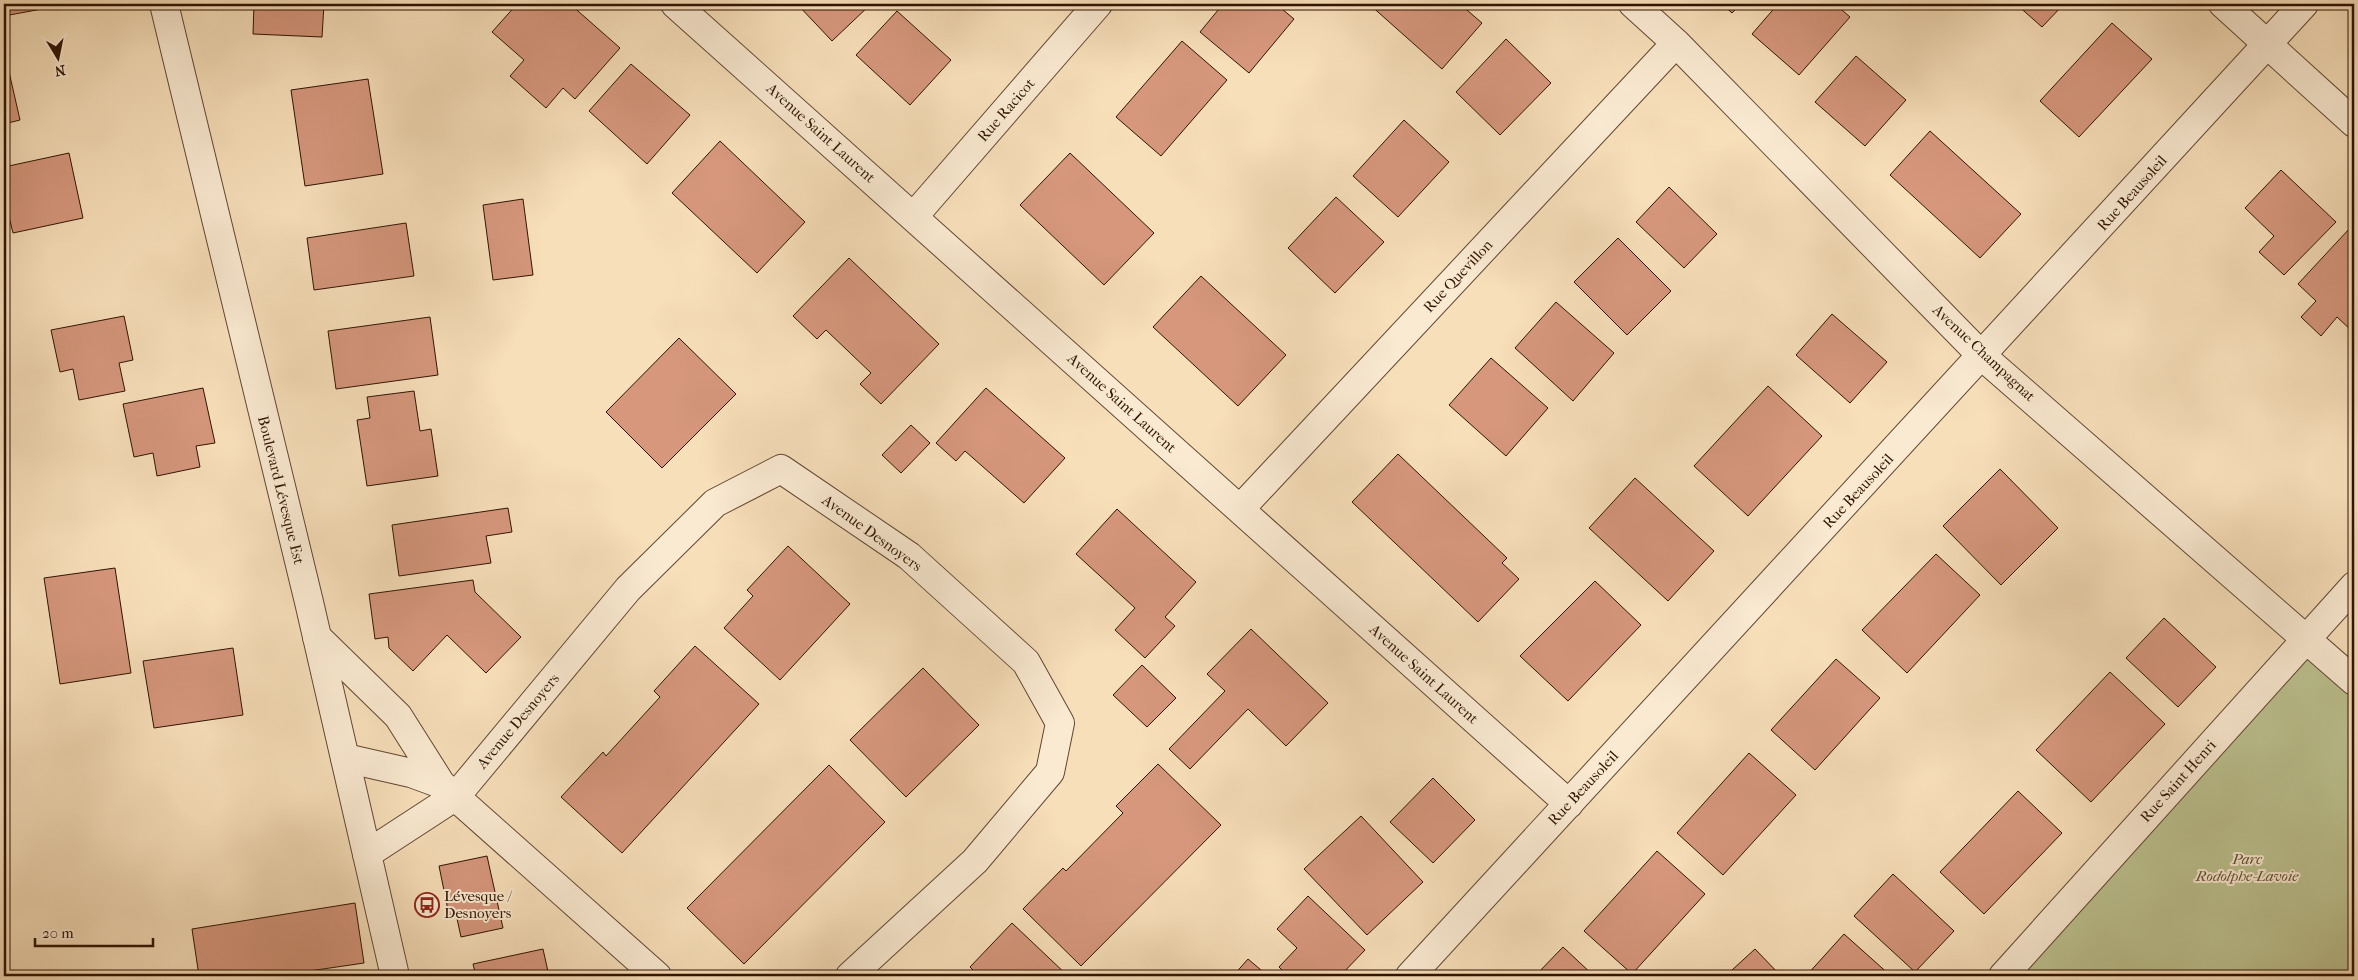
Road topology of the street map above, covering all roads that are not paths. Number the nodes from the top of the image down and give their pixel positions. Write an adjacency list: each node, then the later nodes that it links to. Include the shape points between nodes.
1 (164, 4): 14 (street, Boulevard Lévesque Est)
2 (675, 4): 10 (street, Avenue Saint Laurent)
3 (1098, 4): 10 (street, Rue Racicot)
4 (1633, 4): 7 (street, Avenue Champagnat)
5 (2223, 4): 8 (street)
6 (2304, 4): 8 (street, Rue Beausoleil)
7 (1676, 43): 11 (street, Avenue Champagnat); 12 (street, Rue Quevillon)
8 (2267, 44): 9 (street); 11 (street, Rue Beausoleil)
9 (2354, 123)
10 (914, 216): 12 (street, Avenue Saint Laurent)
11 (1982, 356): 15 (street, Avenue Champagnat); 19 (street, Rue Beausoleil)
12 (1240, 509): 19 (street, Avenue Saint Laurent)
13 (2354, 586): 15 (street, Rue Saint Henri)
14 (317, 637): 17 (street, Boulevard Lévesque Est); 18 (street, via 398,716)
15 (2306, 639): 16 (street, Avenue Champagnat); 25 (street, Rue Saint Henri)
16 (2354, 681)
17 (345, 758): 18 (street, via 411,773); 20 (street, Boulevard Lévesque Est)
18 (449, 790): 20 (street); 22 (street); 23 (street, Avenue Desnoyers, via 628,589 715,503 781,469 908,556 1026,662 1060,723 1050,772 975,861)
19 (1568, 804): 24 (street, Rue Beausoleil)
20 (367, 854): 21 (street, Boulevard Lévesque Est)
21 (395, 976)
22 (656, 976)
23 (850, 976)
24 (1410, 976)
25 (2003, 976)

